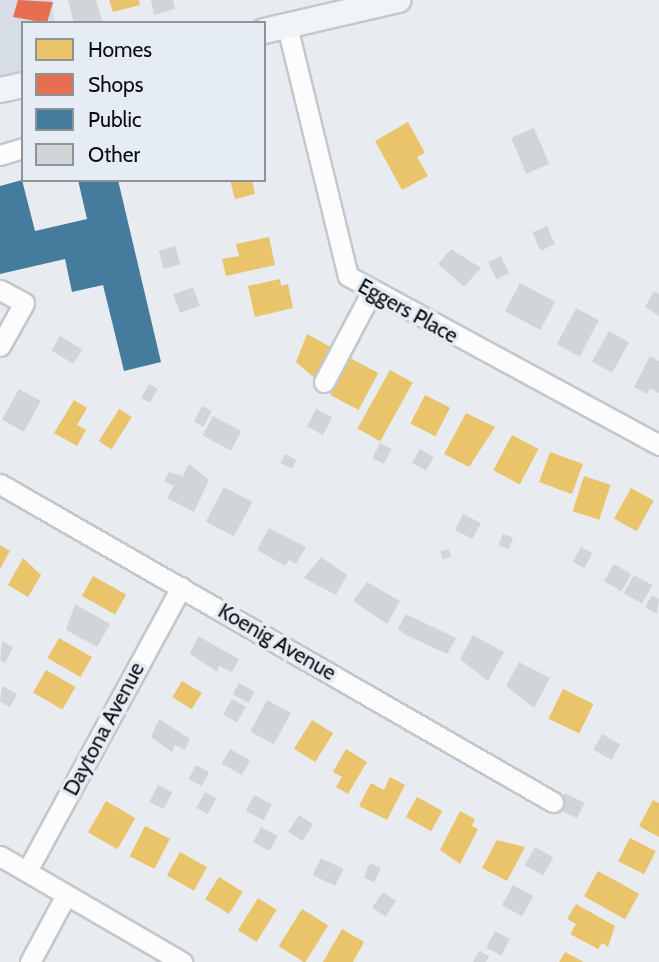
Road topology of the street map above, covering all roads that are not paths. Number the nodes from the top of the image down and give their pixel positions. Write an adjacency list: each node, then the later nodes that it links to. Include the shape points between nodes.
1 (398, 0): 2 (main road)
2 (276, 29): 8 (street, Eggers Place, via 342,263)
3 (21, 85): 4 (main road)
4 (0, 90)
5 (21, 149): 6 (street)
6 (0, 155)
7 (0, 290): 9 (street, via 24,303)
8 (371, 293): 10 (street); 11 (street, Eggers Place)
9 (0, 346)
10 (324, 382)
11 (659, 445)
12 (0, 484): 13 (street, Koenig Avenue)
13 (181, 587): 14 (street, Koenig Avenue); 16 (street, Daytona Avenue)
14 (553, 802)
15 (0, 856): 16 (street)
16 (27, 872): 17 (street)
17 (66, 895): 18 (street); 19 (street)
18 (30, 962)
19 (181, 962)

